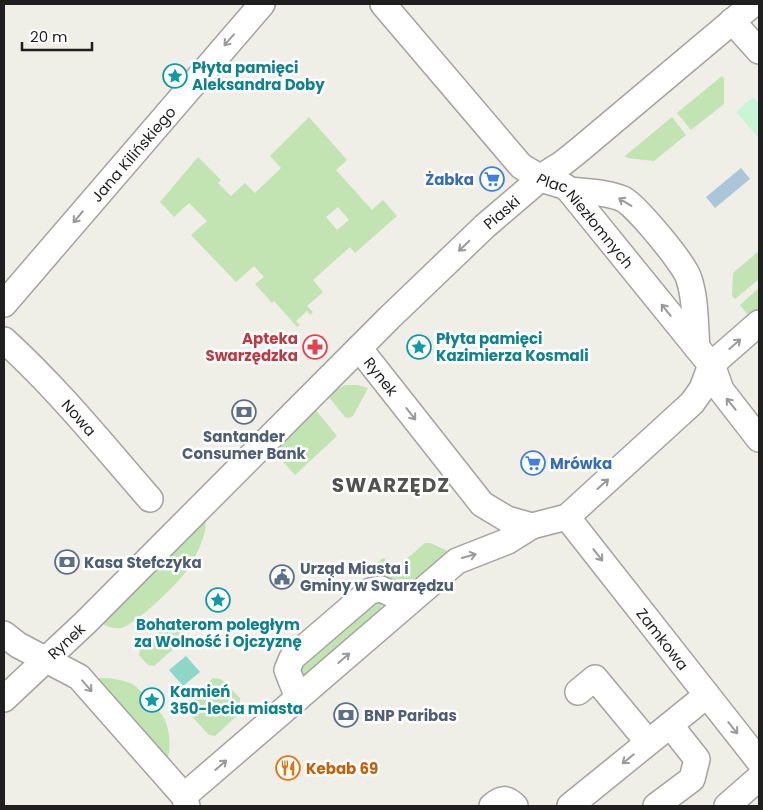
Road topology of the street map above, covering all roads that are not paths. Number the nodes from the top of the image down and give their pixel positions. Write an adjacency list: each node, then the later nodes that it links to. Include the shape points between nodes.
1 (262, 4): 8 (street, Jana Kilińskiego, one-way to 8)
2 (383, 4): 6 (street, via 519,164)
3 (753, 4): 4 (street, Plac Niezłomnych)
4 (732, 22): 5 (street); 6 (street, Plac Niezłomnych, via 572,156)
5 (759, 51)
6 (540, 178): 7 (street, Plac Niezłomnych); 11 (street, Piaski, one-way to 11)
7 (570, 190): 12 (street, Plac Niezłomnych, one-way to 7); 12 (street, one-way to 7, via 692,289 688,274 680,263 627,201 616,196)
8 (4, 304)
9 (759, 323): 12 (street, one-way to 9)
10 (4, 340): 14 (street, Nowa, via 70,406)
11 (359, 348): 16 (street, Rynek, one-way to 16, via 482,504 507,519); 19 (street, Rynek)
12 (704, 356): 13 (street, one-way to 12, via 721,390 714,370); 15 (street, one-way to 12, via 692,403 702,388)
13 (759, 439)
14 (150, 499)
15 (567, 517): 16 (street, Rynek); 21 (street, Zamkowa, one-way to 21)
16 (532, 526): 17 (street, Rynek, one-way to 16, via 457,561 508,541)
17 (409, 602): 22 (street, Rynek, one-way to 17); 22 (street, via 386,591 374,590 299,652 287,670)
18 (4, 634): 19 (street)
19 (46, 660): 23 (street); 28 (street, Rynek, one-way to 28, via 82,680)
20 (578, 692): 25 (street, via 595,678)
21 (707, 695): 24 (street); 26 (street, Zamkowa, one-way to 26)
22 (298, 698): 28 (street, Rynek, one-way to 22)
23 (4, 699)
24 (670, 725): 25 (street); 32 (street, via 697,759 692,779)
25 (648, 742): 31 (street, one-way to 31)
26 (759, 761)
27 (759, 778): 33 (street)
28 (186, 801)
29 (492, 806): 30 (street, via 502,799)
30 (515, 806)
31 (570, 806)
32 (656, 806)
33 (727, 806)

